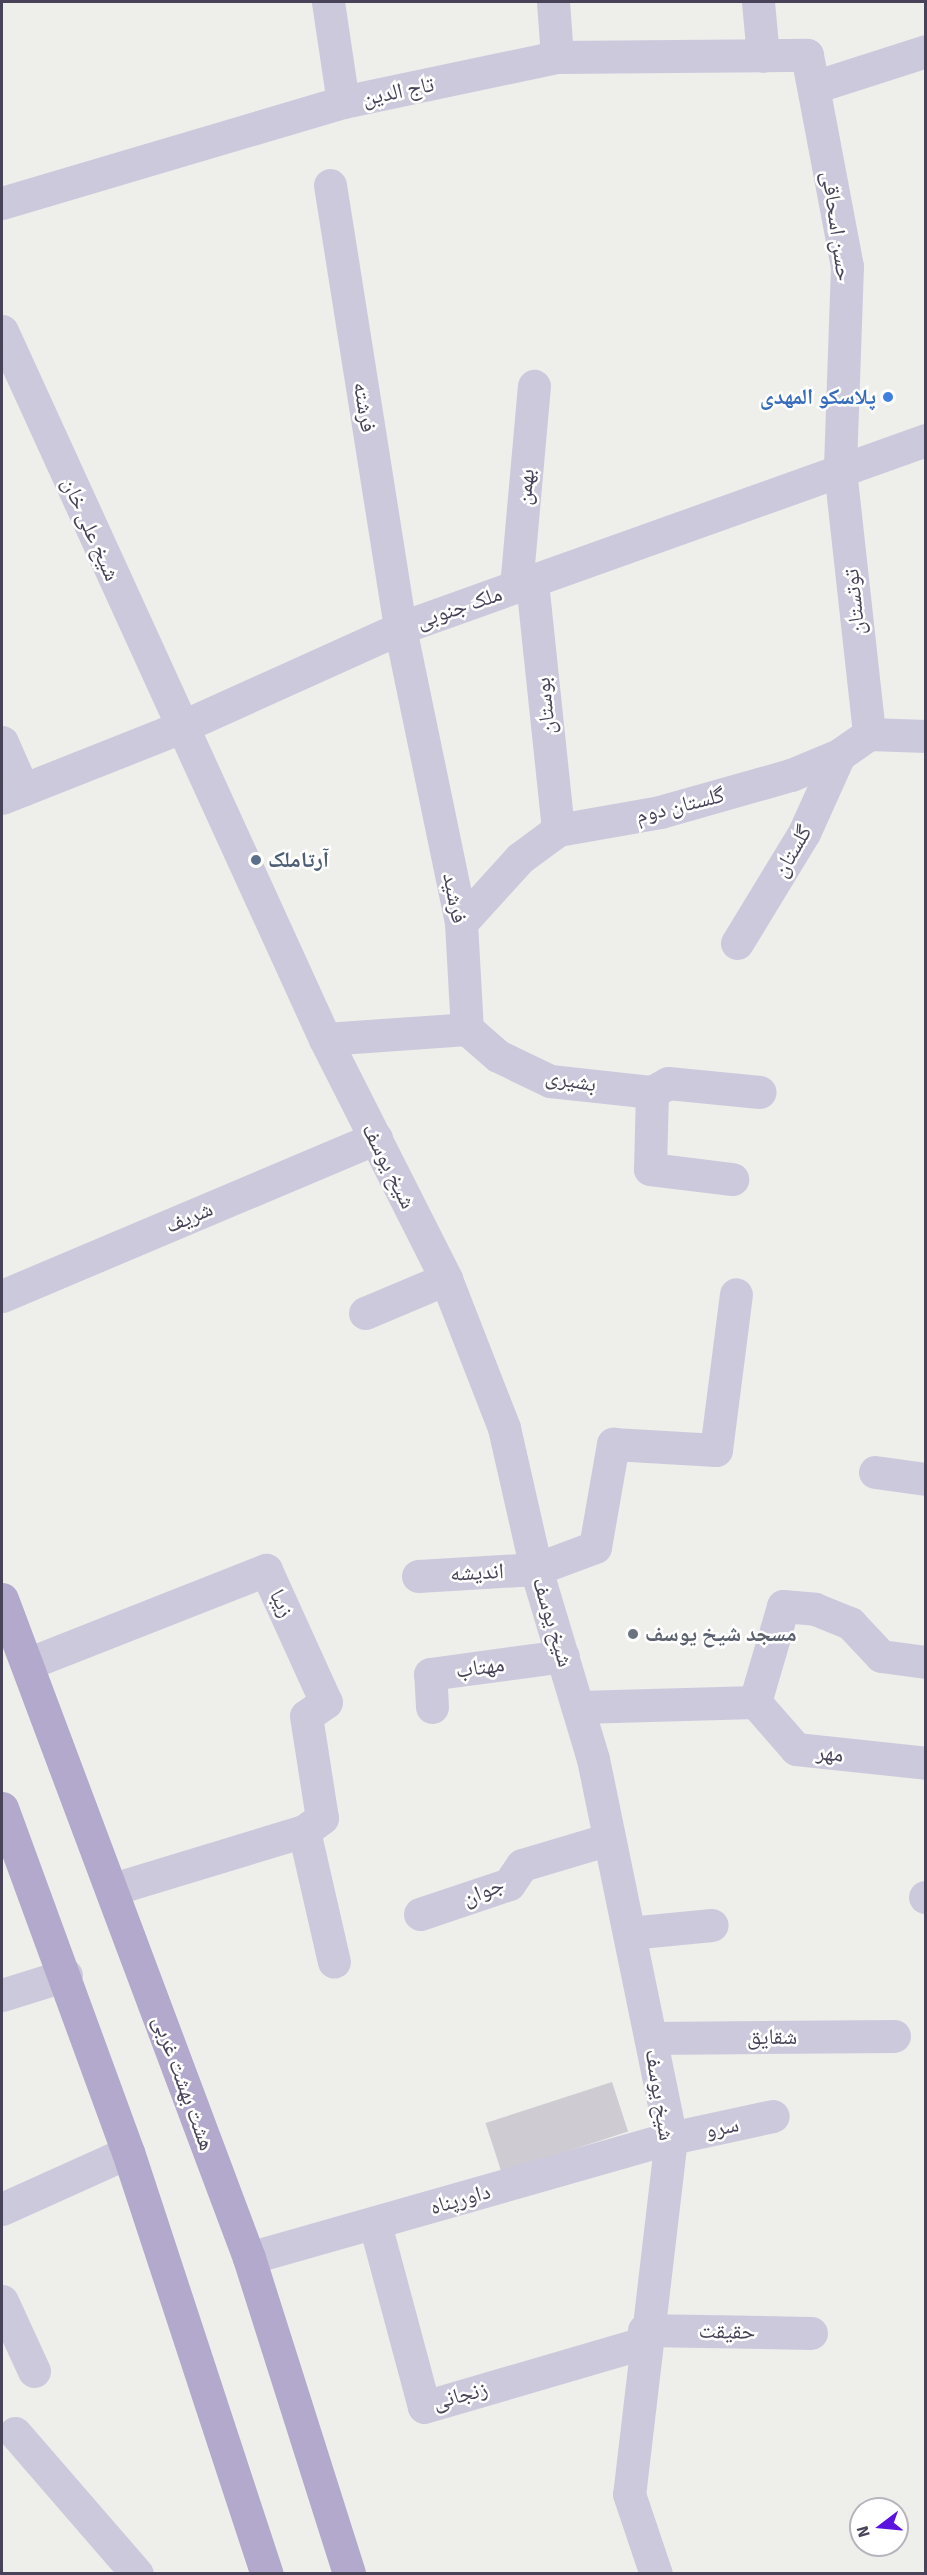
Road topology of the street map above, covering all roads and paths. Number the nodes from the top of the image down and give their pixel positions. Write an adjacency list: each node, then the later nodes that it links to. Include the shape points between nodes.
1 (328, 2): 9 (street)
2 (553, 2): 7 (street)
3 (758, 2): 6 (street)
4 (926, 51): 8 (street)
5 (807, 55): 6 (street, تاج الدین); 8 (street, حسن اسحاقی)
6 (764, 56): 7 (street, تاج الدین)
7 (557, 57): 9 (street, تاج الدین)
8 (814, 87): 15 (street, حسن اسحاقی, via 847,266)
9 (343, 102): 11 (street, تاج الدین)
10 (330, 185): 17 (street, فرشته)
11 (2, 203)
12 (2, 331): 18 (street, شیخ علی خان)
13 (534, 386): 16 (street, بهمن)
14 (926, 440): 15 (street, ملک جنوبی)
15 (840, 471): 16 (street, ملک جنوبی); 19 (street, توتستان)
16 (524, 584): 17 (street, ملک جنوبی); 24 (street, بوستان)
17 (400, 628): 18 (street, ملک جنوبی); 25 (street, فرشید)
18 (181, 727): 23 (street, ملک جنوبی); 28 (street, شیخ یوسف)
19 (869, 734): 20 (street); 22 (street, گلستان دوم)
20 (926, 736)
21 (2, 742): 23 (street)
22 (839, 755): 24 (street, گلستان دوم, via 660,812); 26 (street, گلستان, via 804,833)
23 (12, 794)
24 (558, 830): 25 (street, گلستان دوم, via 520,858)
25 (461, 923): 27 (street, فرشید)
26 (737, 943)
27 (467, 1029): 28 (street); 29 (street, بشیری, via 498,1056 550,1081)
28 (325, 1039): 31 (street, شیخ یوسف)
29 (652, 1092): 30 (street, بشیری, via 668,1083); 32 (street, via 650,1169)
30 (760, 1092)
31 (376, 1138): 33 (street, شیخ یوسف); 35 (street, شریف)
32 (732, 1179)
33 (446, 1279): 36 (street); 39 (street, شیخ یوسف, via 504,1428)
34 (736, 1294): 39 (street, اندیشه, via 716,1450 613,1444 595,1547)
35 (2, 1296)
36 (365, 1313)
37 (875, 1472): 38 (street)
38 (926, 1479)
39 (536, 1569): 40 (street, اندیشه); 42 (street, شیخ یوسف)
40 (418, 1576)
41 (2, 1599): 44 (main road, هشت بهشت غربی)
42 (563, 1656): 46 (street, مهتاب, via 430,1674); 47 (street, شیخ یوسف)
43 (926, 1662): 45 (street, via 881,1656 849,1623 814,1609 783,1606)
44 (27, 1664): 50 (street, زیبا, via 266,1570 326,1702 306,1716 321,1818); 52 (main road, هشت بهشت غربی)
45 (755, 1702): 47 (street); 48 (street, مهر, via 796,1749)
46 (432, 1707)
47 (580, 1707): 51 (street, شیخ یوسف)
48 (926, 1763)
49 (2, 1808): 57 (main road)
50 (304, 1831): 52 (street); 56 (street)
51 (609, 1839): 53 (street, جوان, via 522,1864 509,1884); 55 (street, شیخ یوسف)
52 (113, 1889): 66 (main road, هشت بهشت غربی)
53 (420, 1914)
54 (712, 1925): 55 (street)
55 (629, 1933): 60 (street, شیخ یوسف)
56 (334, 1962)
57 (66, 1975): 58 (street); 63 (main road)
58 (2, 1995)
59 (894, 2036): 60 (street, شقایق)
60 (651, 2038): 62 (street, شیخ یوسف)
61 (773, 2116): 62 (street, سرو)
62 (671, 2138): 65 (street, داورپناه); 69 (street, شیخ یوسف)
63 (128, 2152): 64 (street); 73 (main road)
64 (2, 2209)
65 (375, 2224): 66 (street, داورپناه); 69 (street, زنجانی, via 424,2407)
66 (249, 2258): 74 (main road, هشت بهشت غربی)
67 (2, 2301): 70 (street)
68 (811, 2333): 69 (street, حقیقت)
69 (643, 2336): 75 (street, شیخ یوسف, via 628,2494)
70 (34, 2371)
71 (15, 2433): 72 (street)
72 (137, 2574)
73 (267, 2574)
74 (349, 2574)
75 (656, 2574)

